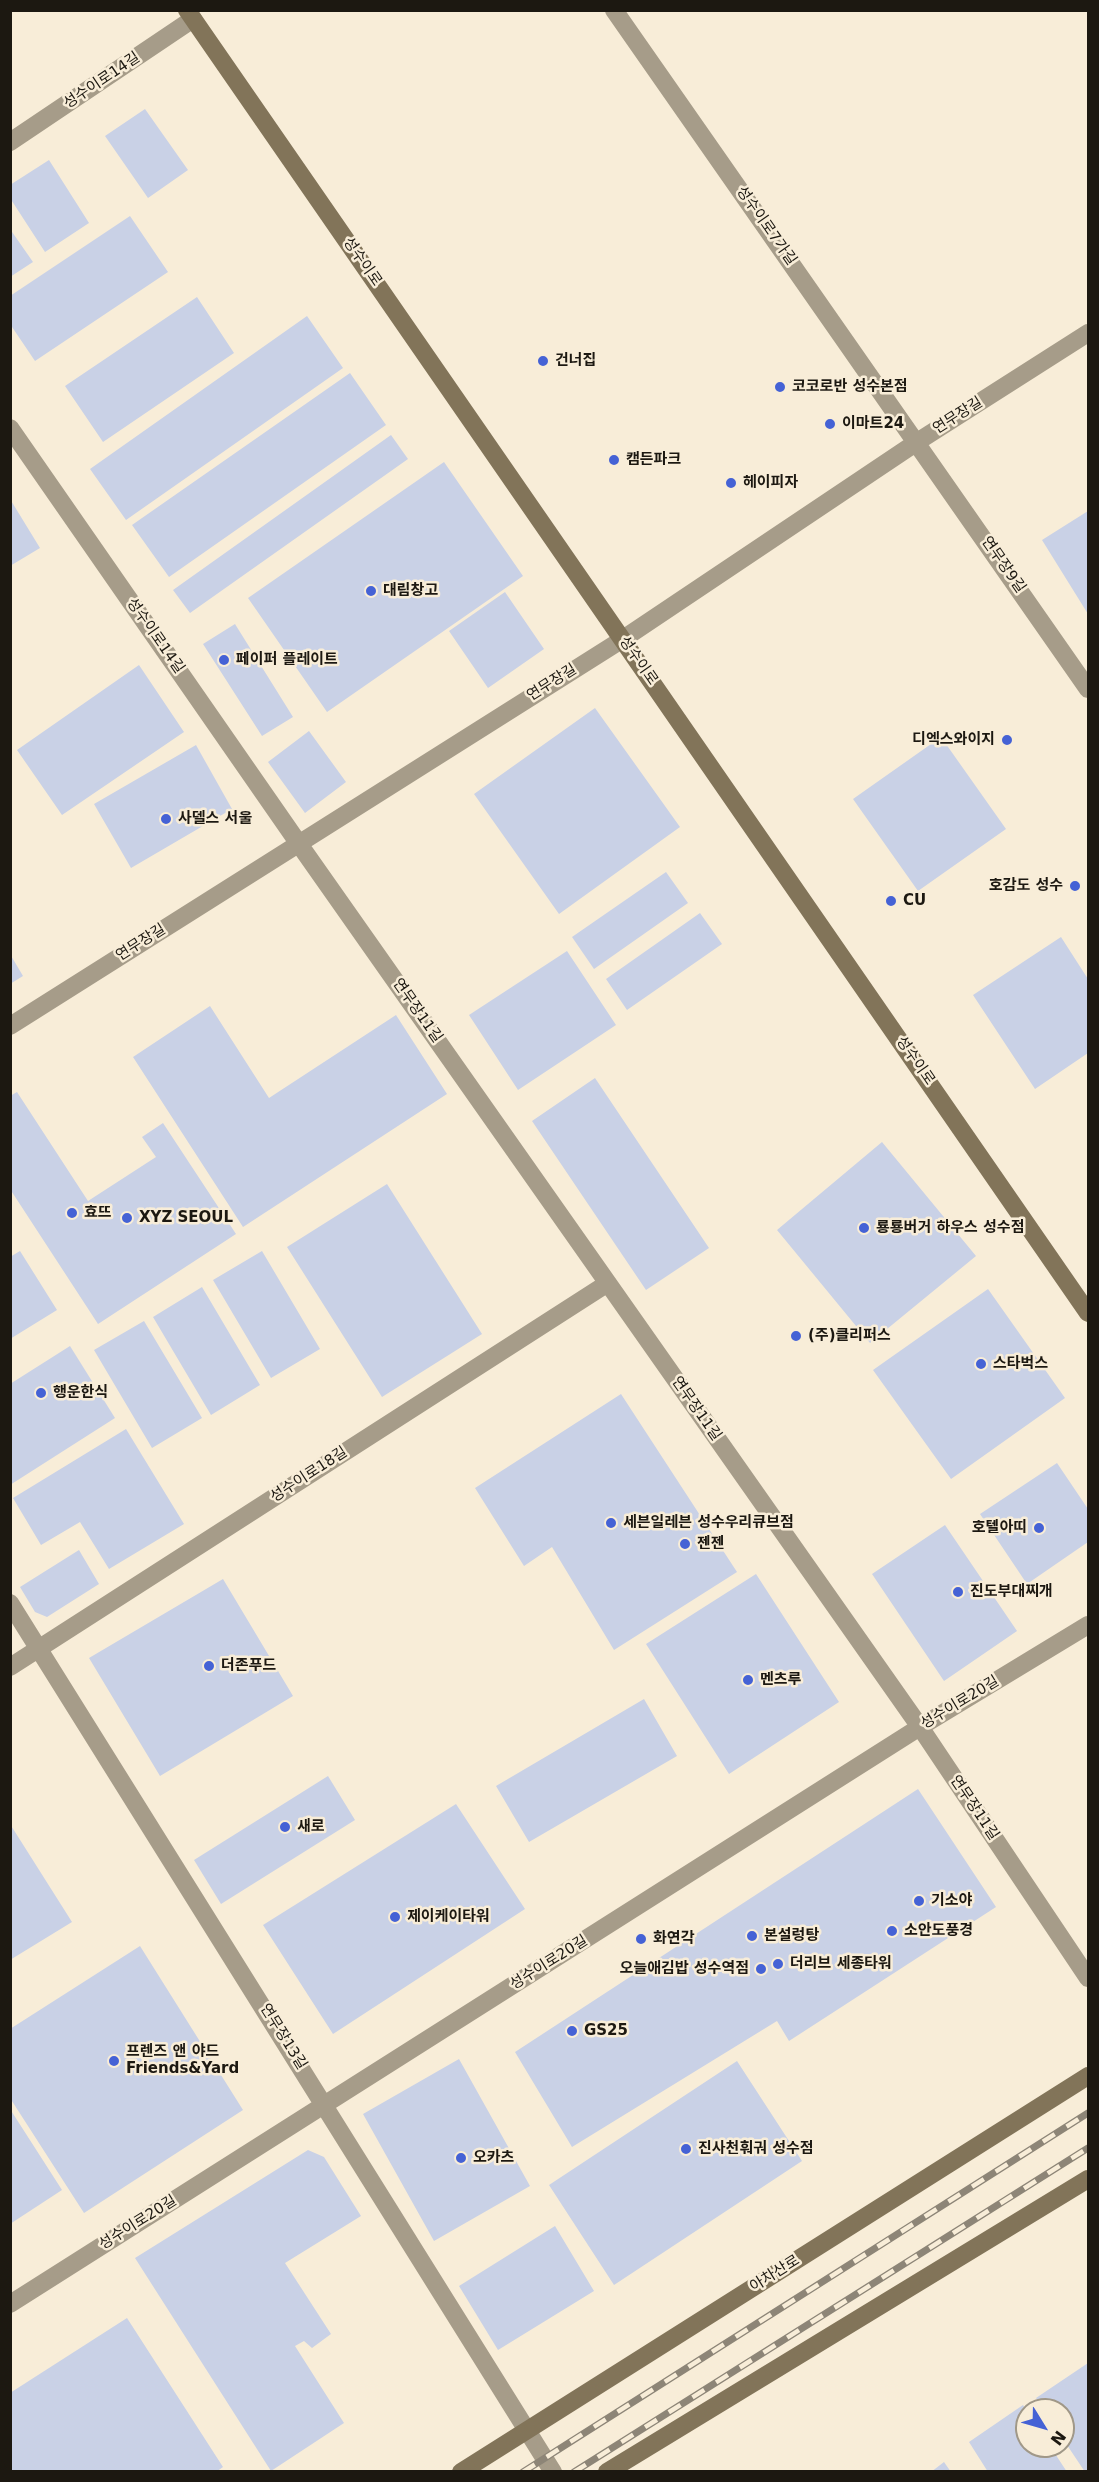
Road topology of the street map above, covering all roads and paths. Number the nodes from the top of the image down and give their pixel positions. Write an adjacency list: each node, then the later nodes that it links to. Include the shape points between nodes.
1 (616, 11): 6 (street, 성수이로7가길)
2 (190, 15): 3 (street, 성수이로14길); 7 (street, 성수이로)
3 (10, 142)
4 (1089, 333): 6 (street, 연무장길)
5 (10, 428): 9 (street, 성수이로14길)
6 (917, 442): 7 (street, 연무장길); 8 (street, 연무장9길)
7 (623, 639): 9 (street, 연무장길); 12 (street, 성수이로)
8 (1089, 689)
9 (299, 844): 10 (street, 연무장길); 11 (street, 연무장11길)
10 (10, 1026)
11 (608, 1283): 15 (street, 성수이로18길); 17 (street, 연무장11길)
12 (1089, 1313)
13 (10, 1603): 15 (street, 연무장13길)
14 (1089, 1624): 17 (street, 성수이로20길)
15 (41, 1648): 16 (street, 성수이로18길); 20 (street, 연무장13길)
16 (10, 1667)
17 (920, 1727): 18 (street, 연무장11길); 20 (street, 성수이로20길)
18 (1089, 1978)
19 (1089, 2076): 23 (street, 아차산로)
20 (325, 2104): 22 (street, 성수이로20길); 23 (street, 연무장13길)
21 (1089, 2179): 26 (street)
22 (10, 2304)
23 (527, 2430): 24 (street, 아차산로); 25 (street, 연무장13길)
24 (461, 2472)
25 (553, 2472)
26 (607, 2472)

